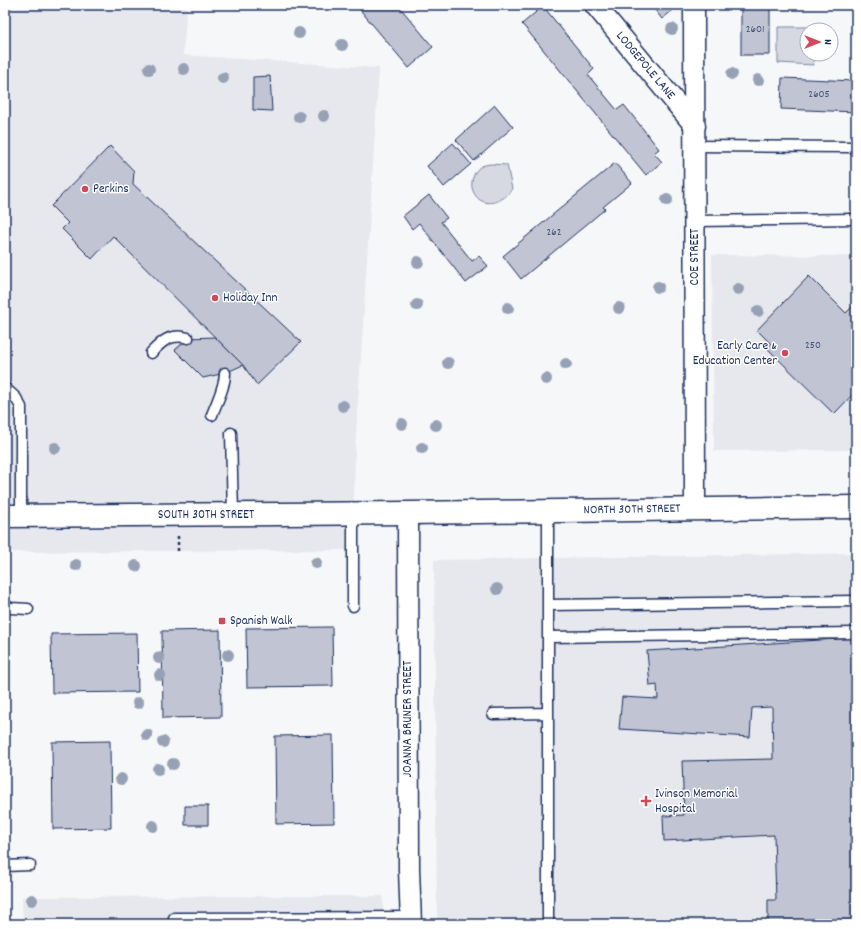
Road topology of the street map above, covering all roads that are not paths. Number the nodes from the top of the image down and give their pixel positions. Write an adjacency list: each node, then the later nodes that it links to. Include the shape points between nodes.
1 (595, 5): 3 (street, LODGEPOLE LANE)
2 (694, 5): 3 (street, COE STREET)
3 (695, 126): 4 (street, COE STREET)
4 (695, 146): 5 (lane); 7 (street, COE STREET)
5 (856, 147)
6 (856, 219): 7 (lane)
7 (695, 221): 15 (street, COE STREET)
8 (188, 338): 9 (lane, via 169,336)
9 (150, 353)
10 (225, 373): 12 (lane)
11 (5, 388): 20 (lane, via 21,407)
12 (212, 415)
13 (231, 433): 18 (lane)
14 (856, 507): 15 (main road, NORTH 30TH STREET)
15 (695, 509): 16 (main road, NORTH 30TH STREET)
16 (548, 511): 17 (main road, NORTH 30TH STREET); 22 (lane)
17 (408, 513): 19 (main road, SOUTH 30TH STREET); 33 (street, JOANNA BRUNER STREET, via 408,861)
18 (233, 514): 19 (main road, SOUTH 30TH STREET); 20 (main road, SOUTH 30TH STREET)
19 (353, 514): 24 (lane)
20 (13, 516)
21 (856, 601): 22 (lane)
22 (548, 605): 27 (lane)
23 (5, 606): 25 (lane)
24 (353, 606)
25 (28, 610)
26 (856, 633): 27 (lane)
27 (548, 637): 28 (lane)
28 (548, 713): 29 (lane); 35 (lane)
29 (493, 714)
30 (30, 865): 31 (lane)
31 (5, 866)
32 (363, 920): 33 (lane); 34 (lane, via 174,918)
33 (411, 920)
34 (174, 924)
35 (548, 924)

